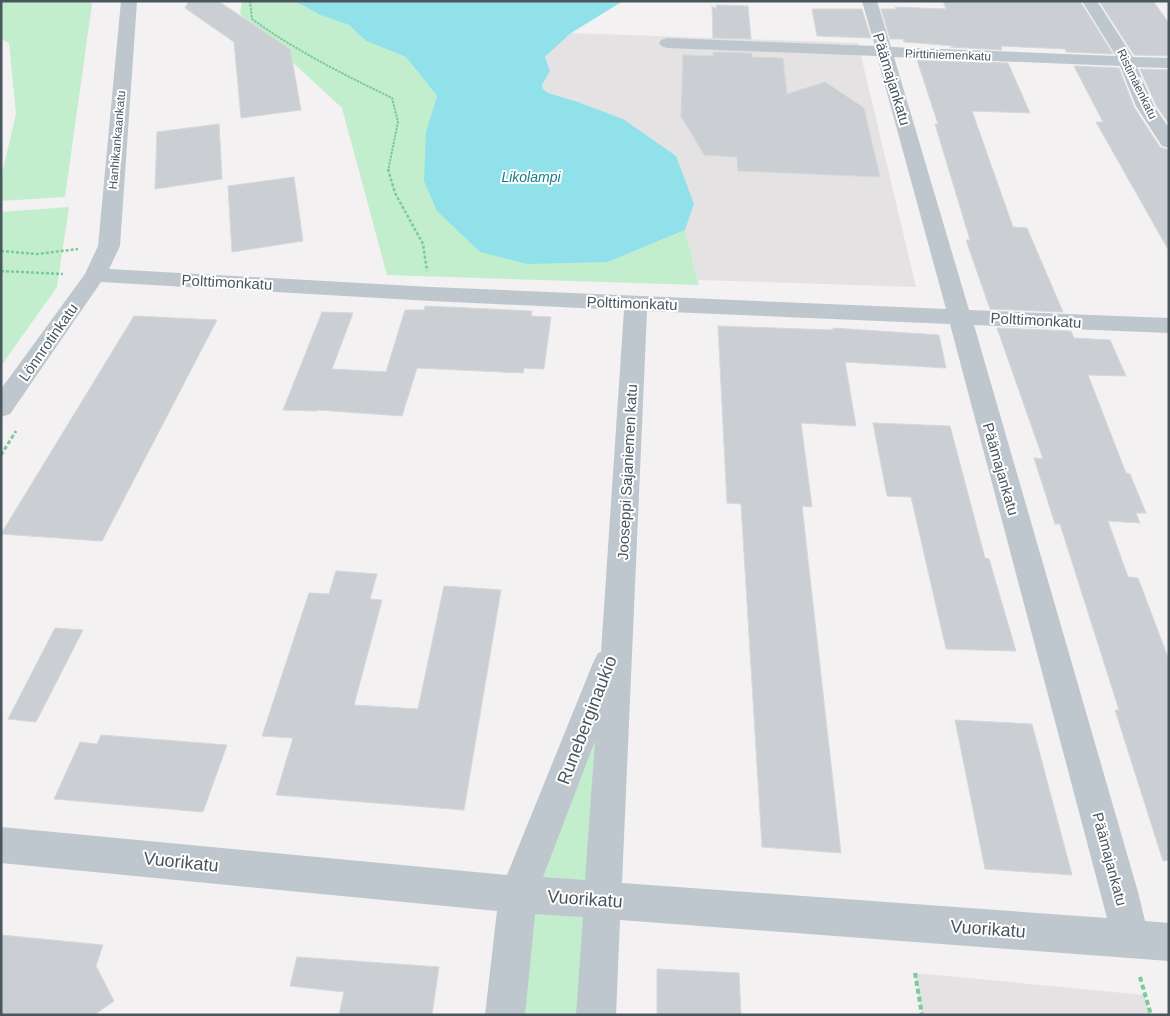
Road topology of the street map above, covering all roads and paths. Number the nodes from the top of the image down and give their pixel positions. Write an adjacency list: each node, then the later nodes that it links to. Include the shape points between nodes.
1 (129, 1): 10 (street, Hanhikankaankatu)
2 (250, 1): 14 (path, via 252,19 272,35 312,59 392,98 398,122 388,170 395,193 422,244)
3 (869, 1): 6 (street, Päämajankatu)
4 (1089, 1): 7 (street, Ristimäenkatu)
5 (667, 43): 6 (street, Pirttiniemenkatu)
6 (885, 53): 7 (street, Pirttiniemenkatu); 16 (street, Päämajankatu)
7 (1127, 62): 8 (street, Pirttiniemenkatu); 9 (street, Ristimäenkatu, via 1146,106)
8 (1169, 63)
9 (1169, 142)
10 (109, 246): 11 (path, via 36,254); 13 (street, Hanhikankaankatu)
11 (1, 251)
12 (1, 271): 13 (path)
13 (95, 275): 14 (street, Polttimonkatu); 18 (street, Lönnrotinkatu)
14 (431, 294): 15 (street, Polttimonkatu)
15 (636, 303): 16 (street, Polttimonkatu); 19 (street, Jooseppi Sajaniemen katu)
16 (959, 317): 17 (street, Polttimonkatu); 23 (street, Päämajankatu, via 1120,892)
17 (1169, 326)
18 (1, 408)
19 (617, 641): 21 (street, Runeberginaukio); 22 (street, Runeberginaukio)
20 (1, 845): 21 (street, Vuorikatu)
21 (518, 894): 22 (street, Vuorikatu); 26 (street, Runeberginaukio)
22 (603, 901): 23 (street, Vuorikatu); 27 (street, Runeberginaukio)
23 (1130, 938): 24 (street, Vuorikatu)
24 (1169, 942)
25 (916, 973): 28 (path)
26 (505, 1015)
27 (596, 1015)
28 (922, 1015)

